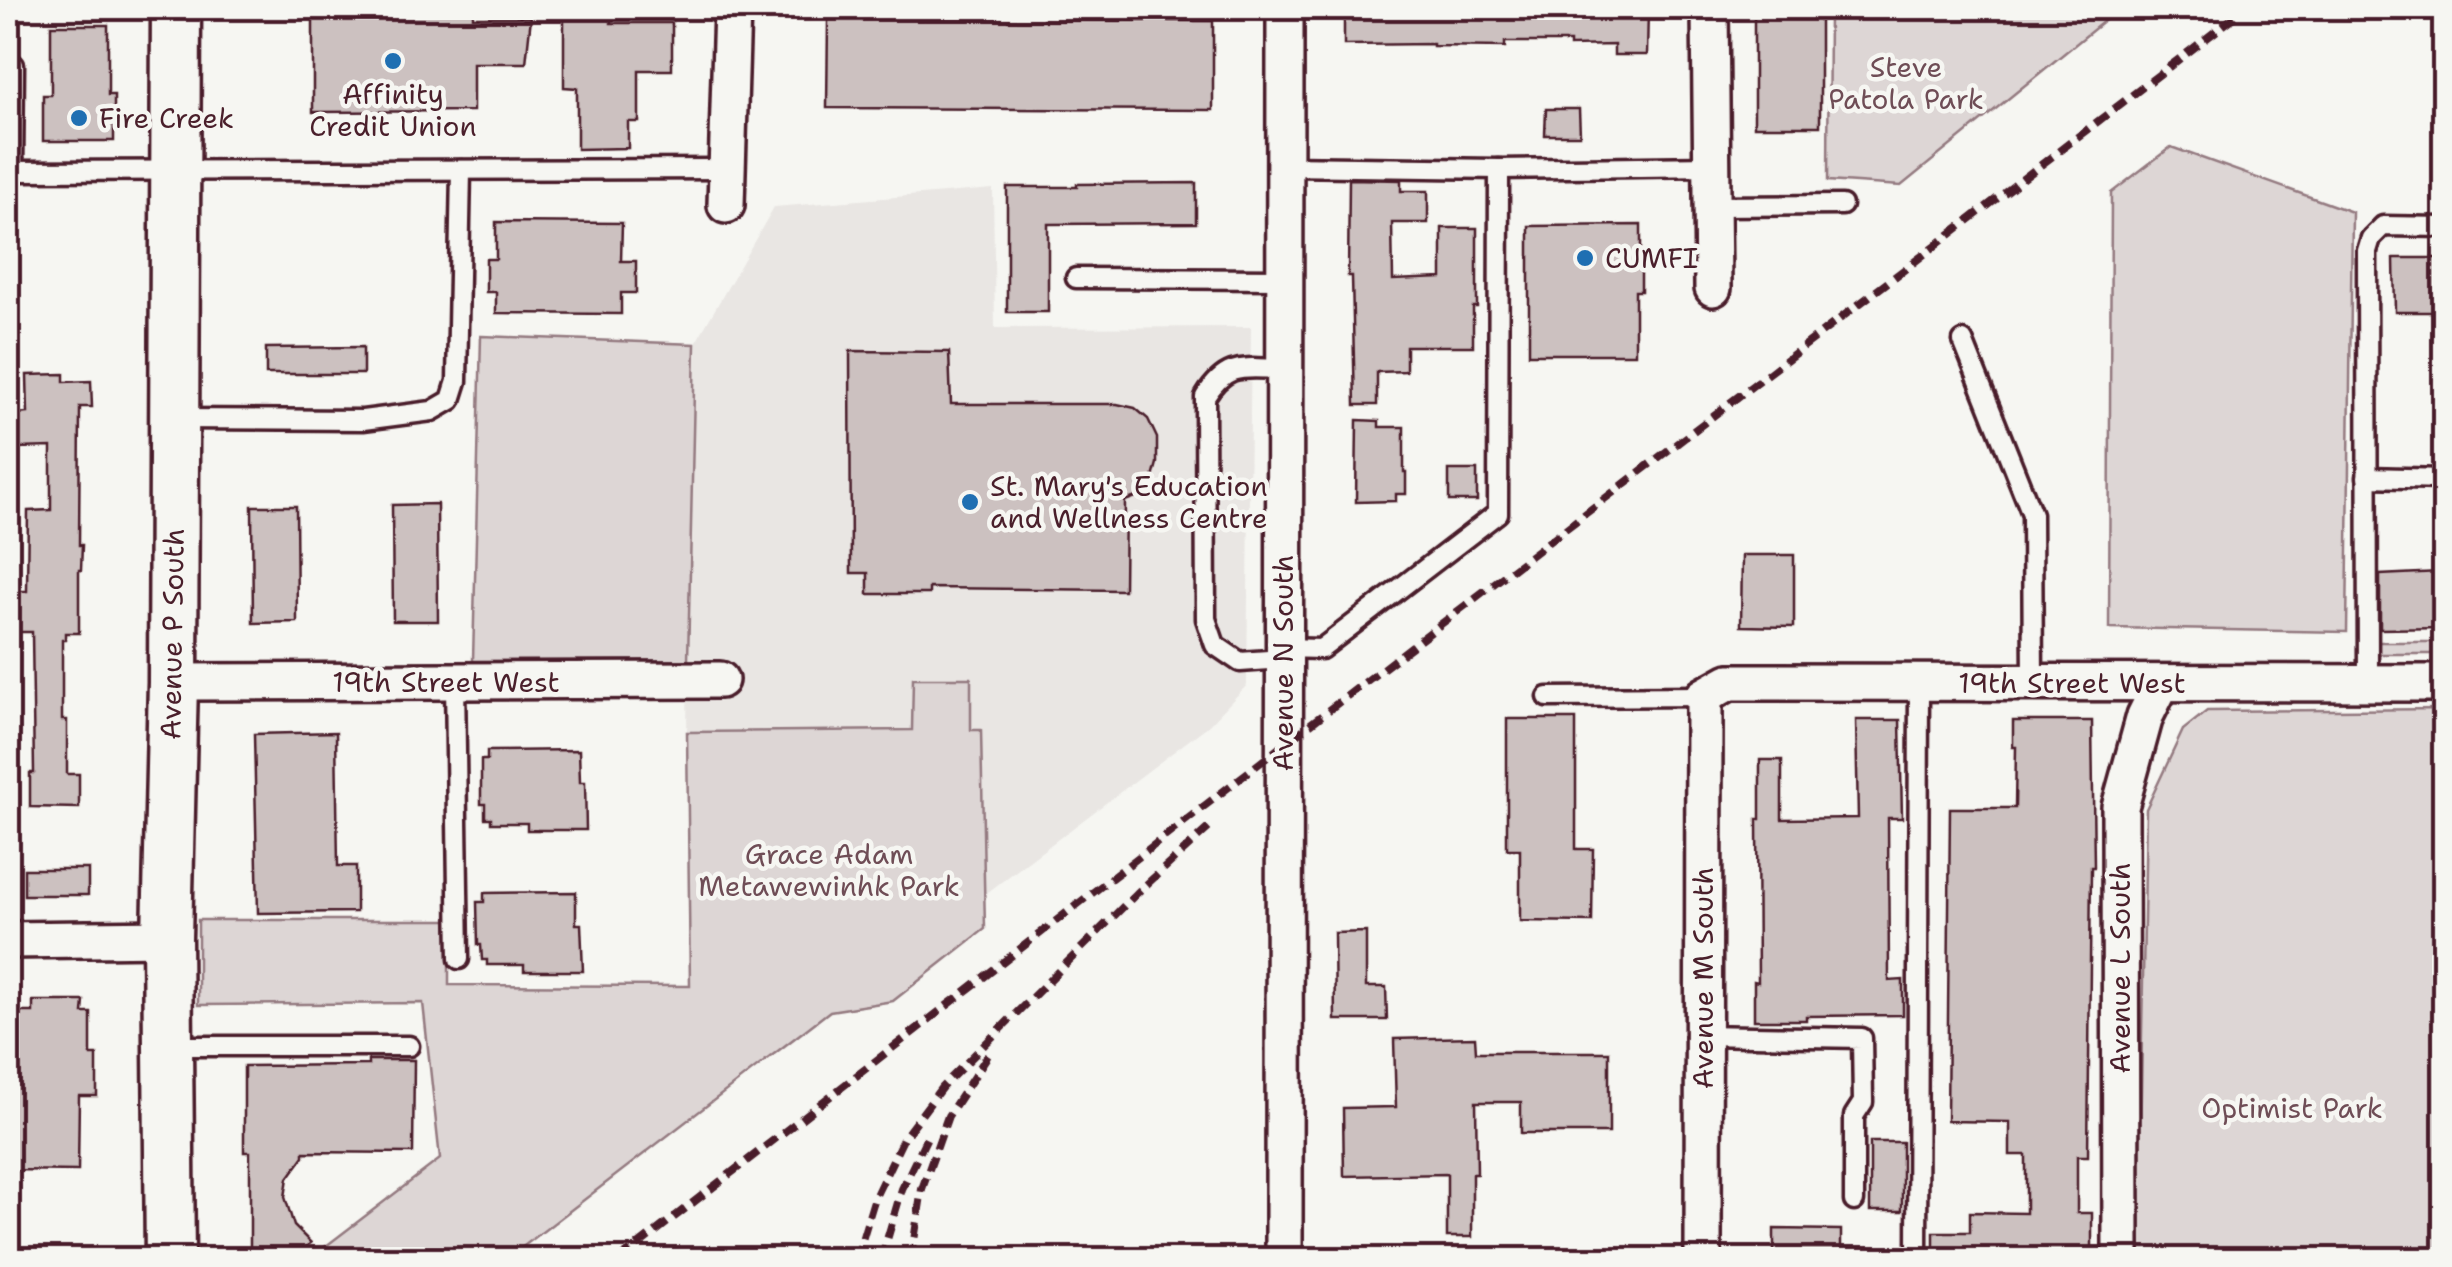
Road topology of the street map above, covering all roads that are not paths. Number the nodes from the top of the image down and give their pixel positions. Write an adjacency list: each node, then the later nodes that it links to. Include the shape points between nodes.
1 (176, 8): 12 (main road, Avenue P South)
2 (732, 8): 8 (street)
3 (1285, 8): 6 (street, Avenue N South)
4 (1710, 8): 7 (street)
5 (14, 64): 11 (lane)
6 (1284, 166): 9 (lane); 18 (street, Avenue N South)
7 (1712, 166): 9 (lane); 15 (street)
8 (728, 169): 10 (lane); 13 (street)
9 (1499, 169): 25 (lane, via 1498,513 1321,649)
10 (461, 170): 12 (lane); 22 (lane, via 457,381 451,400 432,411 362,420)
11 (10, 171): 12 (lane)
12 (173, 171): 22 (main road, Avenue P South)
13 (726, 204)
14 (1842, 205): 15 (lane)
15 (1712, 206): 19 (street)
16 (2444, 227): 23 (lane, via 2383,226 2371,238)
17 (1076, 278): 18 (lane)
18 (1284, 279): 21 (street, Avenue N South)
19 (1713, 288)
20 (1962, 341): 30 (lane, via 2032,514)
21 (1284, 369): 25 (street, Avenue N South); 25 (lane, via 1230,370 1205,397 1206,619 1216,645 1240,662)
22 (174, 419): 27 (main road, Avenue P South)
23 (2367, 477): 24 (lane); 31 (lane)
24 (2444, 479)
25 (1283, 654): 44 (street, Avenue N South)
26 (720, 680): 28 (street, 19th Street West)
27 (173, 682): 28 (street, 19th Street West); 36 (main road, Avenue P South)
28 (456, 682): 38 (lane)
29 (1919, 682): 30 (street, 19th Street West); 34 (street, 19th Street West, via 1729,682); 46 (lane)
30 (2033, 682): 33 (street, 19th Street West)
31 (2368, 682): 32 (street, 19th Street West); 33 (street, 19th Street West)
32 (2444, 683)
33 (2161, 684): 47 (street, Avenue L South, via 2144,716 2120,807)
34 (1704, 696): 35 (lane); 39 (street, Avenue M South)
35 (1548, 697)
36 (167, 938): 37 (street); 40 (main road, Avenue P South)
37 (8, 940)
38 (459, 959)
39 (1702, 1035): 42 (lane, via 1862,1038); 45 (street, Avenue M South)
40 (168, 1046): 41 (lane); 43 (main road, Avenue P South)
41 (409, 1046)
42 (1854, 1201)
43 (170, 1260)
44 (1284, 1260)
45 (1703, 1260)
46 (1917, 1260)
47 (2121, 1260)

